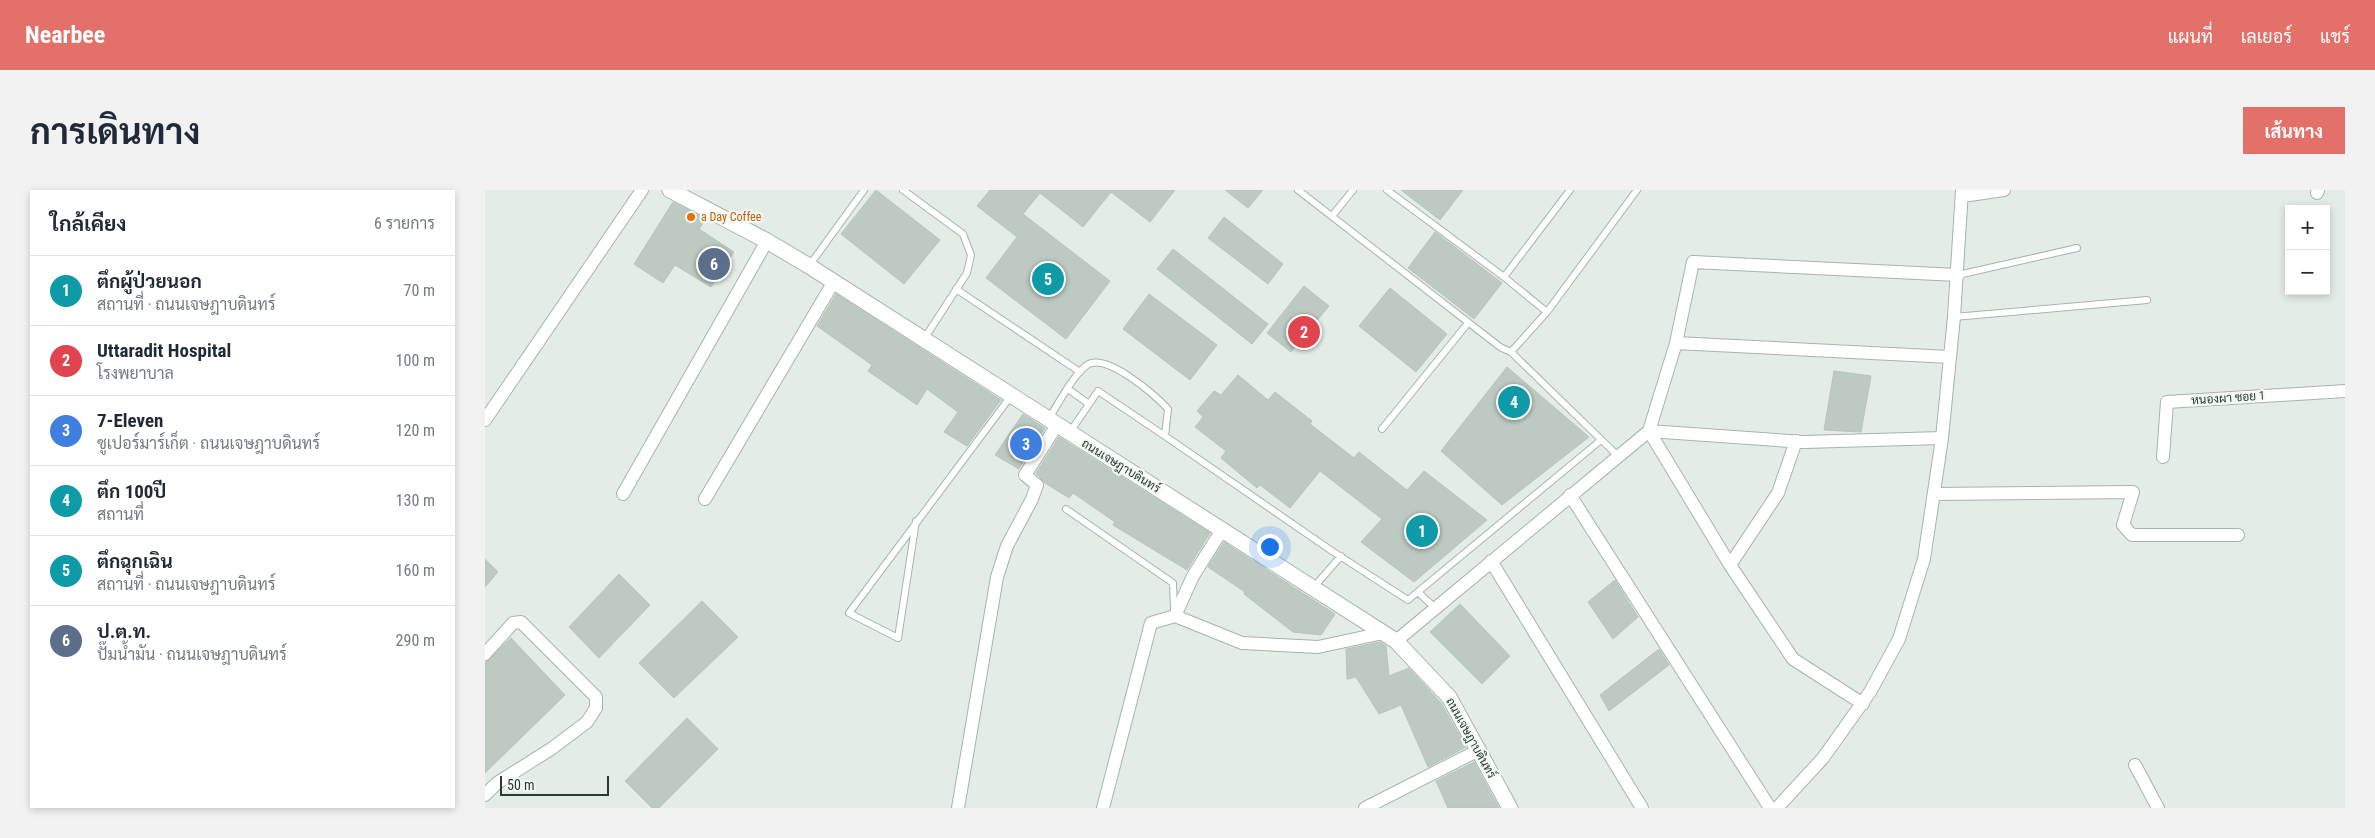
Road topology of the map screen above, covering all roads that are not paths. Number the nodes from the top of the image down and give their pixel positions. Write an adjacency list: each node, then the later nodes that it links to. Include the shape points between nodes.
1 (642, 190): 33 (street)
2 (670, 190): 13 (street, ถนนเจษฎาบดินทร์)
3 (864, 190): 15 (lane)
4 (903, 190): 19 (lane, via 963,234 971,255 967,273)
5 (1298, 190): 12 (lane)
6 (1353, 190): 12 (lane)
7 (1387, 190): 17 (lane)
8 (1569, 190): 17 (lane)
9 (1637, 190): 21 (lane)
10 (2004, 190): 11 (street)
11 (1962, 193): 16 (street)
12 (1332, 216): 23 (lane)
13 (767, 241): 15 (street, ถนนเจษฎาบดินทร์); 43 (street)
14 (2077, 248): 16 (lane)
15 (809, 266): 18 (street, ถนนเจษฎาบดินทร์)
16 (1958, 275): 22 (street); 25 (street, via 1693,262)
17 (1504, 277): 21 (lane)
18 (833, 283): 24 (street, ถนนเจษฎาบดินทร์); 46 (street)
19 (956, 289): 24 (lane); 28 (lane)
20 (2147, 300): 22 (lane)
21 (1547, 312): 26 (lane)
22 (1954, 317): 27 (street)
23 (1468, 323): 26 (lane); 35 (lane)
24 (923, 340): 31 (street, ถนนเจษฎาบดินทร์)
25 (1676, 343): 27 (street); 36 (street)
26 (1511, 352): 39 (lane)
27 (1950, 357): 38 (street)
28 (1080, 372): 29 (lane); 37 (lane, via 1099,361 1114,366 1168,409)
29 (1068, 389): 32 (lane); 34 (lane)
30 (2345, 391): 42 (street, หนองผา ซอย 1, via 2167,402)
31 (1011, 396): 34 (street, ถนนเจษฎาบดินทร์); 48 (lane)
32 (1089, 404): 34 (lane); 37 (lane, via 1098,390)
33 (485, 420)
34 (1058, 426): 49 (street, ถนนเจษฎาบดินทร์); 64 (street, via 1025,475 1037,485 1007,546 997,577)
35 (1382, 429)
36 (1649, 431): 40 (street); 41 (street); 53 (street)
37 (1165, 436): 51 (lane)
38 (1942, 438): 40 (street); 44 (street)
39 (1601, 440): 41 (lane); 55 (lane)
40 (1796, 441): 53 (street, via 1778,492)
41 (1618, 456): 45 (street)
42 (2163, 457)
43 (623, 494)
44 (1935, 494): 50 (street, via 2133,492 2123,525 2131,535); 60 (street, via 1924,559 1899,639)
45 (1570, 496): 52 (street); 69 (street)
46 (705, 499)
47 (1066, 509): 57 (lane, via 1173,583)
48 (916, 521): 48 (lane, via 849,613 898,638 901,618)
49 (1222, 530): 54 (street, ถนนเจษฎาบดินทร์); 57 (street, via 1193,576)
50 (2238, 535)
51 (1341, 556): 54 (lane); 55 (lane, via 1408,600)
52 (1491, 561): 56 (street); 68 (street)
53 (1730, 565): 60 (street, via 1793,659)
54 (1313, 588): 58 (street, ถนนเจษฎาบดินทร์)
55 (1418, 592): 56 (lane)
56 (1435, 607): 58 (street)
57 (1175, 616): 58 (street, via 1242,643 1318,647); 65 (street, via 1151,623)
58 (1389, 637): 61 (street, ถนนเจษฎาบดินทร์, via 1449,698)
59 (485, 654): 63 (street, via 513,623 521,622 596,697 596,708 587,722 497,782)
60 (1863, 704): 70 (street, via 1823,758)
61 (1479, 750): 66 (street); 67 (street, ถนนเจษฎาบดินทร์)
62 (2135, 765): 71 (street)
63 (485, 795)
64 (958, 808)
65 (1103, 808)
66 (1365, 808)
67 (1510, 808)
68 (1642, 808)
69 (1770, 808)
70 (1777, 808)
71 (2158, 808)

